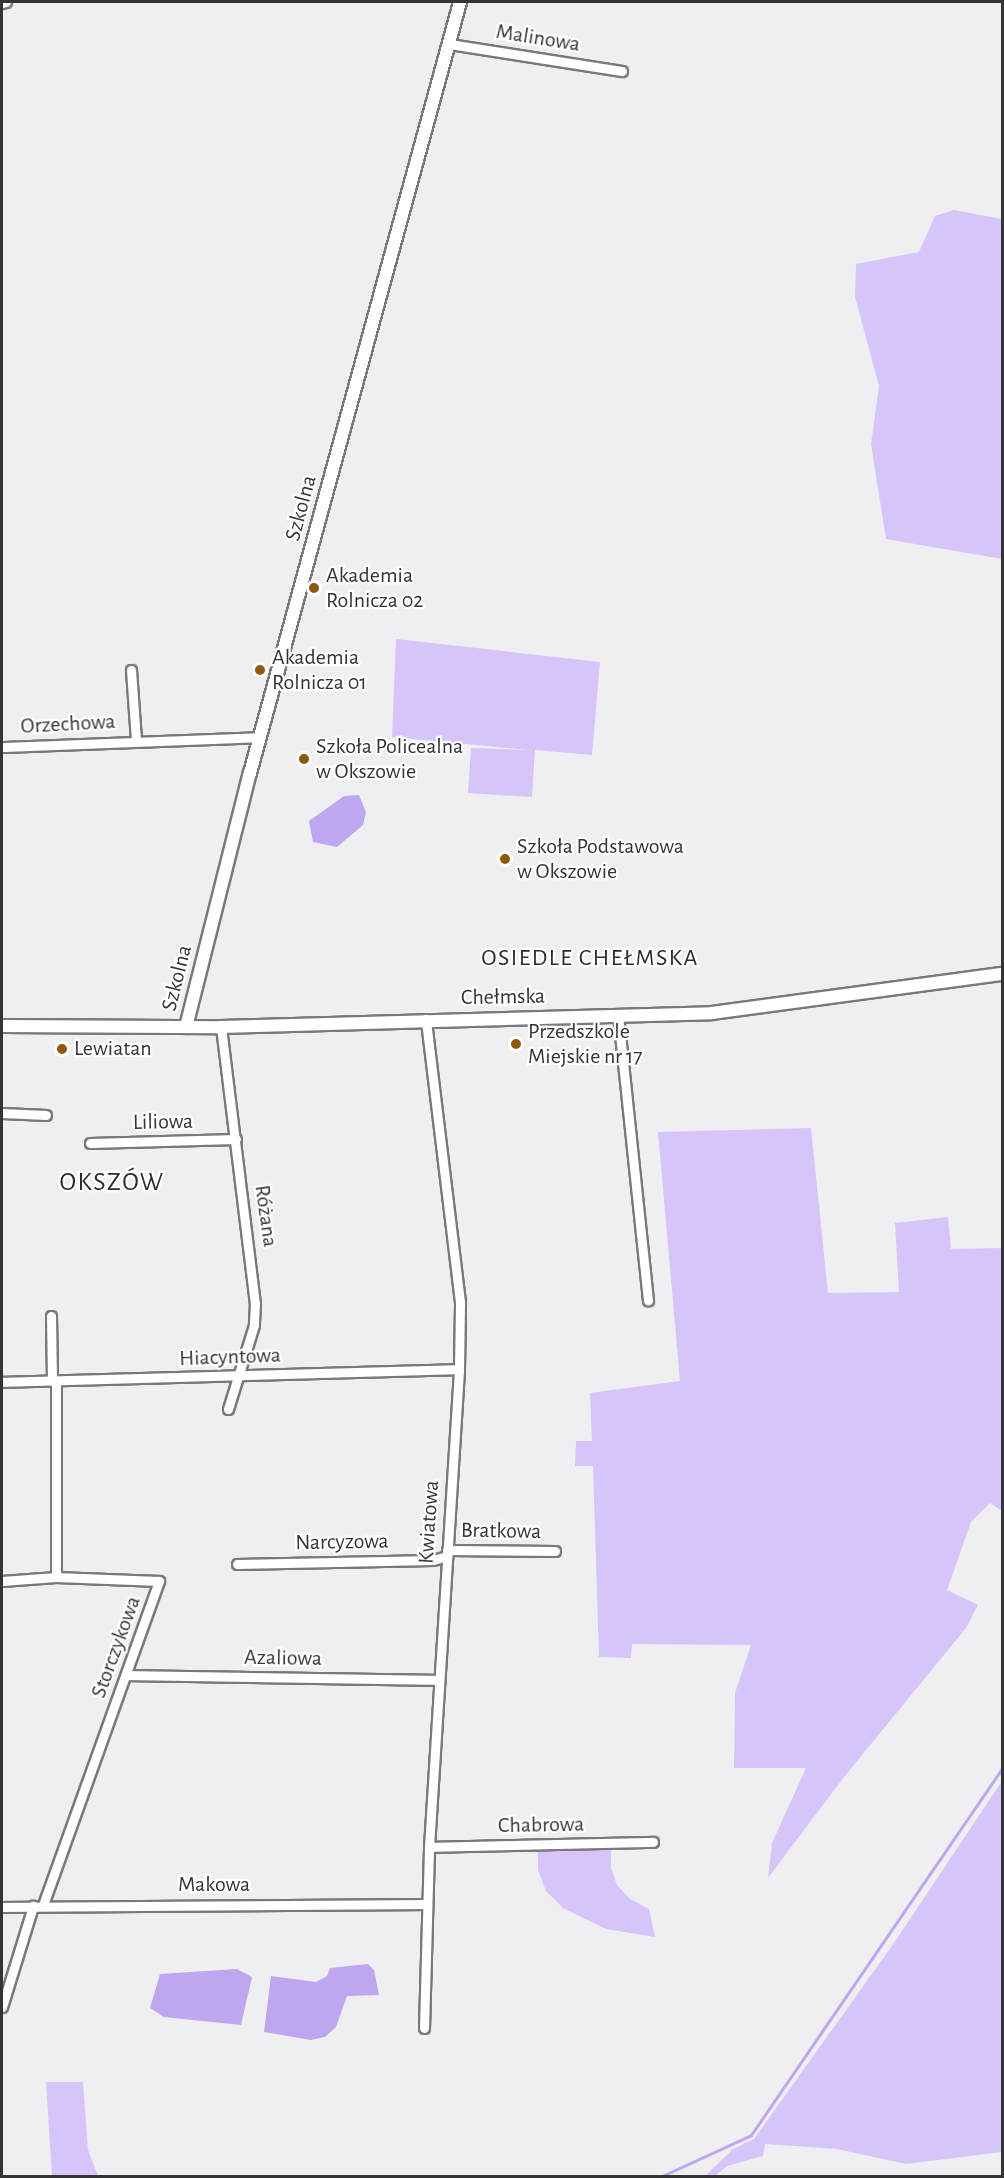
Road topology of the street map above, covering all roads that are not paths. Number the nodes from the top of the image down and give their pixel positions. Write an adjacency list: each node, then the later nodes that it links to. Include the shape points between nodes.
1 (6, 2): 3 (street)
2 (460, 2): 4 (street, Szkolna)
3 (2, 3)
4 (449, 44): 5 (street, Malinowa); 7 (street, Szkolna)
5 (622, 70)
6 (131, 670): 8 (street, Orzechowa)
7 (260, 736): 8 (street, Orzechowa); 14 (street, Szkolna)
8 (136, 740): 9 (street, Orzechowa)
9 (2, 747)
10 (1002, 974): 11 (street, Chełmska, via 725,1012)
11 (618, 1015): 12 (street, Chełmska); 20 (street)
12 (426, 1019): 15 (street, Chełmska); 22 (street, Kwiatowa, via 460,1302)
13 (2, 1026): 14 (street, Chełmska)
14 (186, 1027): 15 (street, Chełmska)
15 (221, 1027): 18 (street, Różana)
16 (2, 1113): 17 (street)
17 (46, 1115)
18 (236, 1139): 19 (street, Liliowa); 23 (street, Różana, via 255,1303 254,1324)
19 (90, 1143)
20 (648, 1300)
21 (51, 1316): 25 (street)
22 (459, 1369): 23 (street, Hiacyntowa); 28 (street, Kwiatowa)
23 (239, 1374): 25 (street, Hiacyntowa); 26 (street, Różana)
24 (2, 1382): 25 (street, Hiacyntowa)
25 (54, 1382): 30 (street)
26 (228, 1409)
27 (555, 1551): 28 (street, Bratkowa)
28 (447, 1553): 29 (street, Narcyzowa, via 433,1560); 33 (street, Kwiatowa)
29 (237, 1564)
30 (56, 1577): 31 (street); 32 (street, Storczykowa, via 159,1581)
31 (2, 1581)
32 (127, 1675): 33 (street, Azaliowa); 37 (street, Storczykowa)
33 (439, 1680): 35 (street, Kwiatowa)
34 (653, 1842): 35 (street, Chabrowa)
35 (429, 1847): 36 (street, Kwiatowa)
36 (427, 1904): 37 (street, Makowa); 40 (street, Kwiatowa)
37 (38, 1906): 38 (street, Makowa); 39 (street, Storczykowa)
38 (2, 1907)
39 (2, 2007)
40 (424, 2028)

